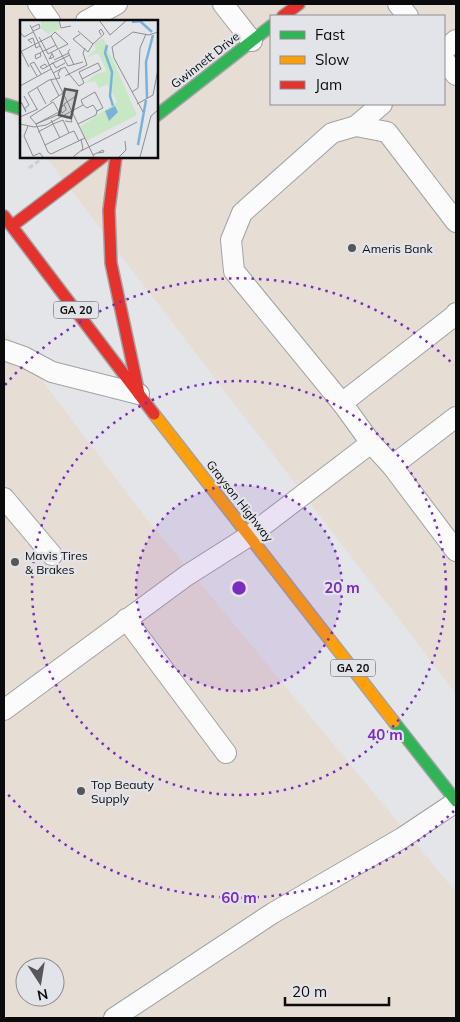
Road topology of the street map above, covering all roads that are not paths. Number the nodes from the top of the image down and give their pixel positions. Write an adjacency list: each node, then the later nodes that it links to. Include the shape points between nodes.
1 (38, 4): 8 (lane)
2 (117, 4): 9 (lane)
3 (223, 4): 12 (lane)
4 (299, 4): 6 (main road)
5 (398, 4): 7 (lane)
6 (284, 15)
7 (407, 15)
8 (49, 20)
9 (88, 20)
10 (270, 27): 12 (main road, Gwinnett Drive)
11 (456, 40): 13 (lane)
12 (252, 41): 16 (main road, Gwinnett Drive)
13 (445, 49)
14 (445, 61): 15 (lane)
15 (456, 75)
16 (200, 82): 17 (main road); 21 (main road, Gwinnett Drive)
17 (165, 96)
18 (4, 104): 20 (main road)
19 (381, 105): 22 (lane)
20 (20, 109)
21 (158, 114)
22 (356, 126): 25 (lane, via 387,132); 30 (lane, via 332,133 242,213 231,240 234,271)
23 (101, 158): 26 (main road)
24 (116, 158): 29 (main road, via 109,210 111,263)
25 (456, 222)
26 (7, 225): 29 (main road, Grayson Highway / GA 20)
27 (456, 313): 30 (lane)
28 (4, 350): 29 (lane, via 52,372)
29 (139, 394): 35 (main road, Grayson Highway / GA 20)
30 (342, 403): 32 (lane)
31 (456, 417): 33 (lane)
32 (371, 443): 33 (lane); 35 (lane)
33 (392, 466): 36 (lane)
34 (4, 498): 37 (lane)
35 (249, 536): 38 (lane); 41 (main road, Grayson Highway / GA 20)
36 (456, 551)
37 (52, 555)
38 (126, 619): 39 (lane); 40 (lane)
39 (4, 710)
40 (226, 754)
41 (456, 801): 42 (lane, via 402,838 273,913)
42 (114, 1018)

